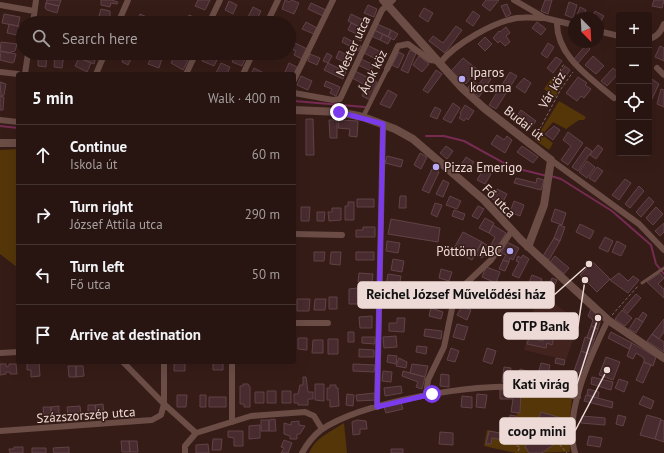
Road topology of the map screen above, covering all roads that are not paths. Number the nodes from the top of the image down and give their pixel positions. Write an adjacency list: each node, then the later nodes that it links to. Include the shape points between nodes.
1 (36, 0): 9 (street)
2 (128, 0): 11 (street)
3 (220, 0): 12 (street)
4 (278, 0): 13 (street)
5 (332, 0): 35 (street)
6 (514, 0): 14 (street)
7 (388, 2): 25 (street, Budai út); 36 (street, Mester utca, via 340,99)
8 (0, 5): 9 (street)
9 (34, 10): 10 (street)
10 (33, 16)
11 (121, 16)
12 (212, 16)
13 (270, 16)
14 (545, 18): 15 (street); 25 (street, via 517,18 484,30 459,45)
15 (557, 22): 16 (street); 37 (street, via 557,32 569,57)
16 (568, 24)
17 (664, 24): 20 (street, via 662,30)
18 (604, 32): 19 (street)
19 (616, 35)
20 (652, 38)
21 (27, 60): 29 (street)
22 (102, 60): 30 (street)
23 (193, 60): 31 (street)
24 (250, 60): 32 (street)
25 (439, 62): 27 (street, Árok köz, via 430,60 408,44 398,46); 45 (street, Budai út, via 484,108)
26 (657, 68): 34 (street)
27 (387, 69): 39 (street, Árok köz)
28 (0, 72): 33 (street)
29 (25, 72)
30 (97, 72)
31 (187, 72)
32 (244, 72)
33 (16, 74)
34 (664, 75)
35 (296, 76)
36 (296, 93)
37 (614, 98)
38 (296, 110): 39 (street, Fő utca, via 339,112)
39 (363, 117): 42 (street, Fő utca)
40 (0, 120): 41 (street)
41 (16, 122)
42 (383, 124): 46 (street, Fő utca, via 413,139 484,200); 65 (street)
43 (0, 143): 44 (street)
44 (16, 143)
45 (551, 160): 49 (street, via 544,205); 50 (street, Budai út, via 639,224)
46 (512, 231): 49 (street, Fő utca); 62 (street, via 491,260 459,290 454,299 444,347 428,380)
47 (296, 234): 48 (street)
48 (342, 234)
49 (528, 247): 53 (street, Fő utca)
50 (664, 250)
51 (664, 268): 52 (lane)
52 (642, 283)
53 (608, 320): 58 (street, Fő utca); 63 (street)
54 (296, 323): 55 (street)
55 (328, 323)
56 (16, 352): 57 (street)
57 (0, 353)
58 (664, 358)
59 (125, 364): 64 (street)
60 (164, 364): 64 (street)
61 (232, 364): 66 (street)
62 (426, 395): 63 (street, via 524,387); 65 (street)
63 (578, 397): 70 (street, via 573,423)
64 (164, 404): 68 (street, Százszorszép utca, via 161,415 145,421); 69 (street)
65 (377, 407): 67 (street, via 345,418)
66 (232, 422): 67 (street, via 250,416 305,412 314,416); 69 (street)
67 (322, 430): 72 (street)
68 (0, 431)
69 (196, 433): 71 (street, via 185,446)
70 (575, 451)
71 (185, 453)
72 (302, 453)

